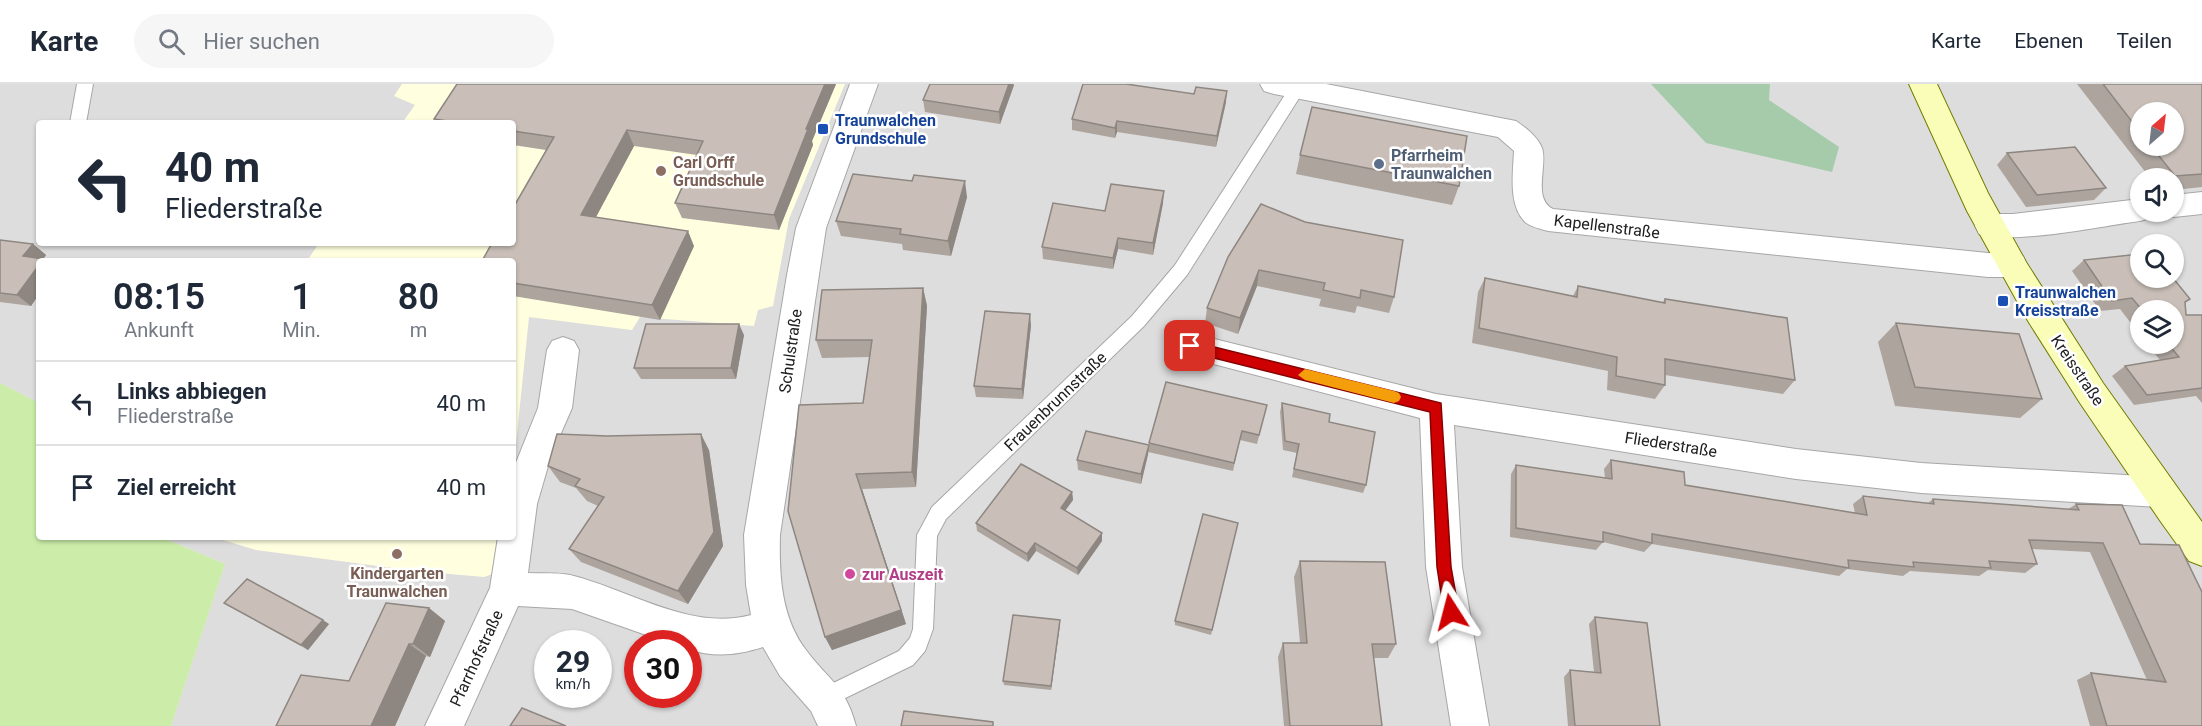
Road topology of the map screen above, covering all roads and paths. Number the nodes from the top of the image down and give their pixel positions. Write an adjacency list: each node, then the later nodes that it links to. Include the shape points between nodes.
1 (85, 84): 5 (lane)
2 (864, 84): 19 (street, Schulstraße, via 811,228 802,275 762,535 764,589)
3 (1923, 84): 9 (street, Kreisstraße)
4 (1290, 85): 10 (street, Kapellenstraße, via 1506,128 1520,137 1528,149 1528,197 1536,214 1548,220); 20 (lane, Frauenbrunnstraße, via 1174,279 1138,321 939,513 927,535 923,629 918,644 906,658)
5 (79, 120)
6 (2202, 202): 7 (street)
7 (2184, 205)
8 (2130, 211): 9 (street)
9 (1990, 226): 10 (street, Kreisstraße)
10 (2012, 265): 14 (street, Kreisstraße, via 2066,355)
11 (1190, 346): 13 (street, Fliederstraße)
12 (563, 350): 15 (street, Pfarrhofstraße, via 555,408 534,456)
13 (1437, 408): 14 (street, Fliederstraße, via 1921,478); 22 (street, via 1444,567)
14 (2159, 492): 17 (street, Kreisstraße)
15 (516, 532)
16 (515, 540): 18 (street, Pfarrhofstraße)
17 (2202, 550)
18 (508, 589): 19 (street, via 572,592 698,635 718,638 736,638); 21 (street, Pfarrhofstraße)
19 (773, 626): 20 (street, Schulstraße, via 794,665)
20 (831, 712)
21 (444, 726)
22 (1470, 726)

